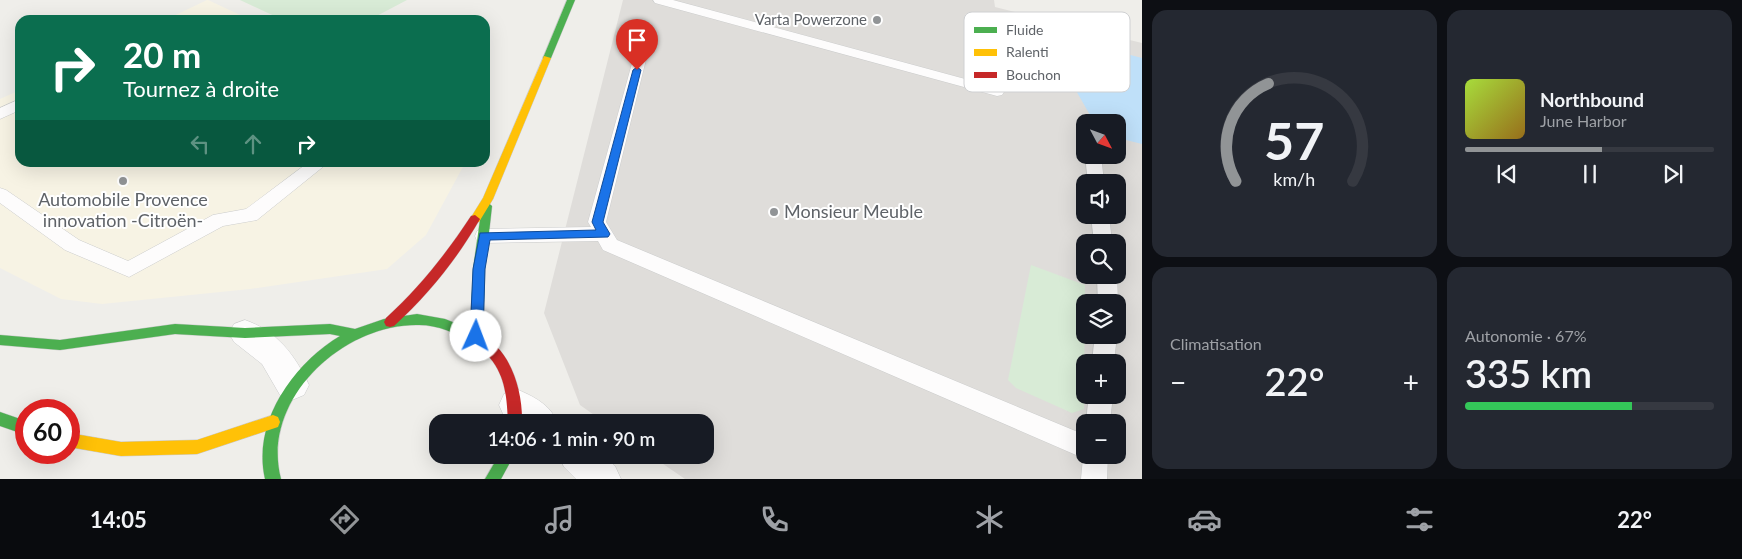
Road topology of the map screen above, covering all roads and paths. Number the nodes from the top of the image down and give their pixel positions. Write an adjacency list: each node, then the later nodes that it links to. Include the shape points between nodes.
1 (571, 0): 9 (main road)
2 (659, 0): 4 (lane)
3 (647, 31): 10 (lane, via 597,222)
4 (964, 83)
5 (15, 106): 6 (lane)
6 (0, 114)
7 (313, 167): 8 (lane, via 251,215 219,220 130,270 72,244)
8 (0, 194)
9 (488, 199): 11 (main road); 12 (main road, via 446,264 417,298)
10 (604, 234): 11 (lane); 23 (lane, via 610,245)
11 (484, 236): 15 (main road)
12 (390, 322): 14 (main road); 15 (main road, via 422,320 451,324)
13 (245, 333): 14 (main road, via 330,329); 16 (main road, via 175,329 60,345); 17 (street, via 279,359)
14 (354, 334): 17 (main road, via 320,355)
15 (476, 336): 18 (main road, via 496,354 510,377)
16 (0, 340)
17 (292, 385): 20 (main road)
18 (523, 414)
19 (0, 419): 21 (main road)
20 (273, 422): 22 (main road, via 196,447 120,449); 27 (main road, via 268,457)
21 (15, 424)
22 (80, 442)
23 (1076, 443)
24 (502, 464): 28 (main road)
25 (586, 464): 29 (street)
26 (1095, 464): 30 (lane)
27 (272, 479)
28 (493, 479)
29 (602, 479)
30 (1094, 479)

